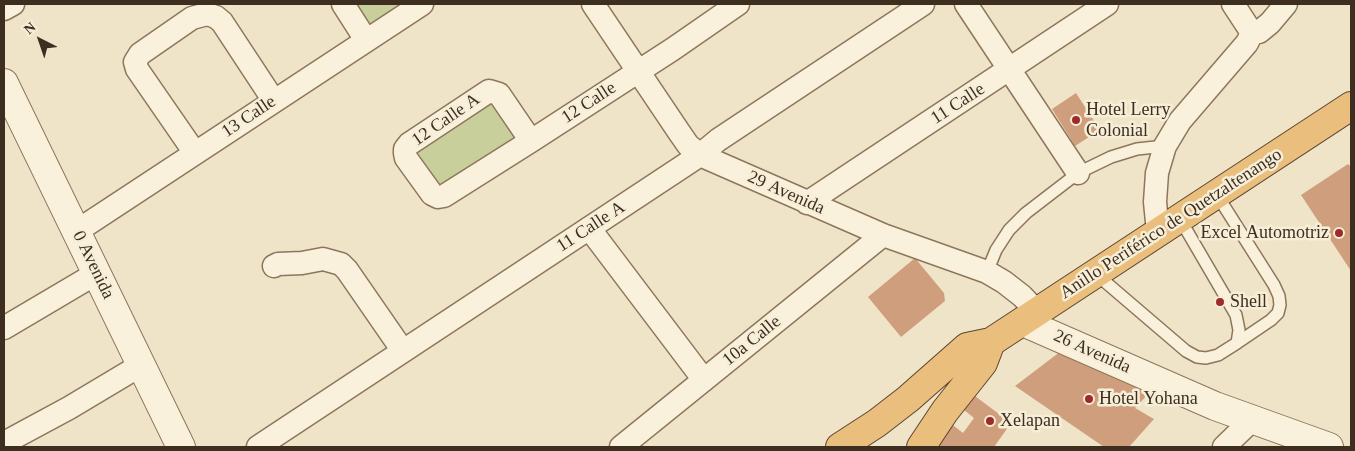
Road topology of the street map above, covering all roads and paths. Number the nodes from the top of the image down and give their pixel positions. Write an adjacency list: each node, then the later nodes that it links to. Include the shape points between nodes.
1 (13, 4): 11 (street)
2 (342, 4): 13 (street)
3 (422, 4): 13 (street, 13 Calle)
4 (593, 4): 15 (street, 29 Avenida)
5 (738, 4): 15 (street, 12 Calle)
6 (923, 4): 22 (street, 11 Calle A)
7 (966, 4): 14 (street)
8 (1107, 4): 14 (street, 11 Calle)
9 (1233, 4): 12 (street)
10 (1286, 4): 12 (street, via 1270,23 1259,32)
11 (4, 9)
12 (1252, 33): 20 (street, via 1180,121)
13 (366, 40): 17 (street, 13 Calle)
14 (1010, 70): 23 (street); 26 (street, 11 Calle)
15 (638, 71): 19 (street, 12 Calle); 22 (street, 29 Avenida, via 678,132)
16 (4, 83): 29 (street, 0 Avenida)
17 (274, 100): 21 (street, 13 Calle); 21 (street, via 222,22 207,14 188,20 140,54 135,62)
18 (1351, 106): 24 (highway, Anillo Periférico de Quetzaltenango)
19 (531, 141): 25 (street, 12 Calle, via 448,194); 25 (street, 12 Calle A, via 499,94 487,92 405,149 406,158 432,194)
20 (1165, 146): 23 (lane, via 1137,149 1111,157); 27 (street, via 1155,202)
21 (195, 153): 29 (street, 13 Calle)
22 (700, 155): 26 (street, 29 Avenida); 28 (street, 11 Calle A)
23 (1078, 173): 32 (lane, via 1009,230)
24 (1217, 195): 27 (highway, Anillo Periférico de Quetzaltenango); 38 (lane, via 1279,296 1278,313)
25 (438, 197)
26 (807, 203): 30 (street, 29 Avenida)
27 (1169, 226): 34 (highway, Anillo Periférico de Quetzaltenango); 38 (lane, via 1236,315)
28 (589, 228): 39 (street, 11 Calle A); 41 (street)
29 (77, 231): 33 (street, 0 Avenida)
30 (883, 235): 32 (street, 29 Avenida); 41 (street, 10a Calle)
31 (274, 266): 39 (street, via 315,260 332,260 341,264)
32 (987, 272): 35 (street, 29 Avenida, via 1010,287)
33 (97, 273): 36 (street); 40 (street, 0 Avenida)
34 (1096, 274): 35 (highway, Anillo Periférico de Quetzaltenango); 38 (lane, via 1191,354 1206,358 1218,355)
35 (1030, 317): 37 (highway, Anillo Periférico de Quetzaltenango); 42 (street, 26 Avenida, via 1169,387)
36 (4, 328)
37 (991, 342): 47 (highway, Anillo Periférico de Quetzaltenango, via 967,347 908,399); 48 (highway, via 983,362)
38 (1237, 343)
39 (402, 351): 45 (street, 11 Calle A)
40 (141, 365): 43 (street); 44 (street, 0 Avenida)
41 (704, 380): 46 (street, 10a Calle)
42 (1252, 420): 49 (street); 50 (street, 26 Avenida)
43 (4, 443)
44 (181, 447)
45 (258, 447)
46 (621, 447)
47 (840, 447)
48 (921, 447)
49 (1224, 447)
50 (1329, 447)

